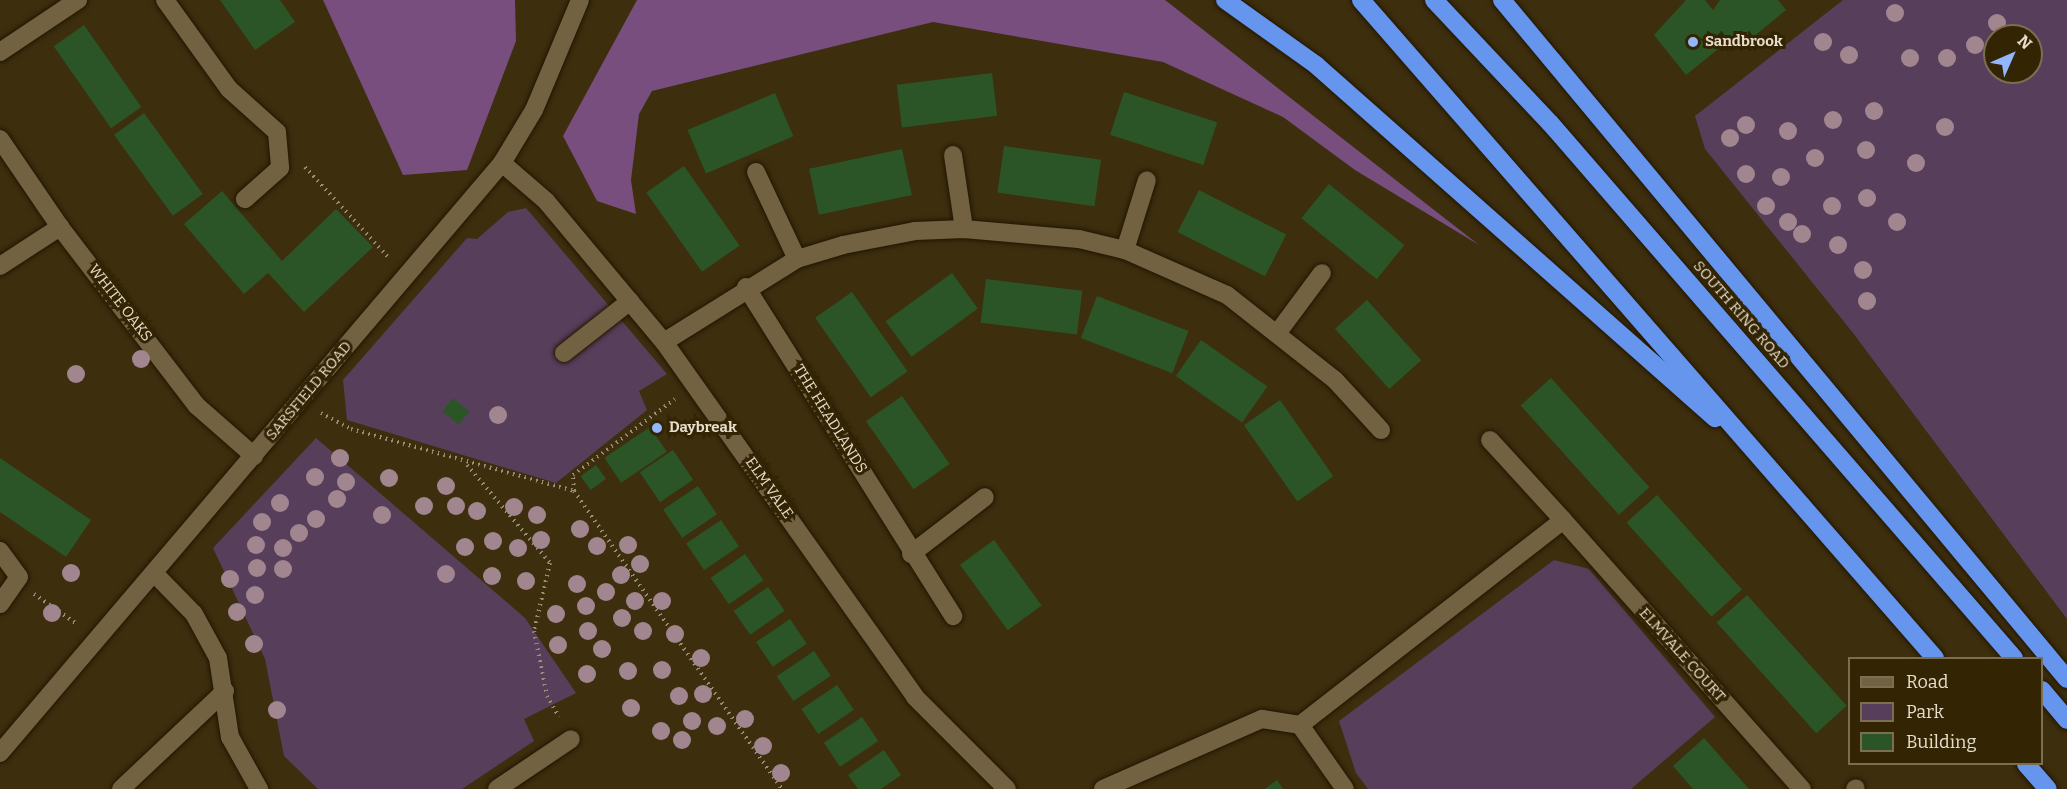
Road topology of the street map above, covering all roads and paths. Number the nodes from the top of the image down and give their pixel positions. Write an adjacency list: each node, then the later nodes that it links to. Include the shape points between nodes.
1 (78, 0): 8 (street)
2 (165, 0): 9 (street, via 229,89)
3 (1225, 0): 34 (highway, via 1316,65)
4 (1361, 0): 34 (highway)
5 (1434, 0): 46 (highway, SOUTH RING ROAD, via 1550,123)
6 (1502, 0): 47 (highway)
7 (579, 1): 12 (street, SARSFIELD ROAD, via 534,110)
8 (0, 52)
9 (277, 132): 15 (street, via 280,168); 22 (path, via 336,205)
10 (0, 138): 16 (street, WHITE OAKS)
11 (953, 155): 17 (street)
12 (502, 163): 22 (street, SARSFIELD ROAD); 24 (street, ELM VALE, via 546,201)
13 (756, 172): 19 (street)
14 (1147, 180): 18 (street)
15 (245, 199)
16 (60, 227): 20 (street); 32 (street, WHITE OAKS, via 197,405)
17 (964, 229): 18 (street, via 1079,239); 19 (street, via 915,231)
18 (1125, 250): 25 (street, via 1227,295)
19 (797, 259): 23 (street)
20 (0, 266)
21 (1322, 273): 25 (street)
22 (407, 276): 29 (street, SARSFIELD ROAD)
23 (746, 287): 26 (street); 39 (street, THE HEADLANDS, via 843,435)
24 (630, 301): 26 (street, ELM VALE); 27 (street)
25 (1279, 331): 30 (street)
26 (664, 342): 28 (street, ELM VALE)
27 (564, 353)
28 (696, 382): 35 (path, via 573,475); 59 (street, ELM VALE, via 915,697)
29 (303, 399): 32 (street, SARSFIELD ROAD); 33 (path, via 337,424)
30 (1381, 430)
31 (1490, 440): 37 (street, ELMVALE COURT)
32 (254, 456): 40 (street, SARSFIELD ROAD)
33 (466, 464): 35 (path); 52 (path, via 550,563 534,631 547,696)
34 (1767, 465): 45 (highway)
35 (574, 491): 58 (path)
36 (985, 496): 39 (street)
37 (1563, 520): 51 (street); 62 (street, ELMVALE COURT)
38 (0, 551): 41 (street, via 17,568)
39 (911, 554): 43 (street, THE HEADLANDS)
40 (154, 573): 44 (street, SARSFIELD ROAD); 48 (street, via 194,614 218,658)
41 (19, 584): 42 (street); 44 (path)
42 (0, 604)
43 (954, 616)
44 (97, 639): 53 (street, SARSFIELD ROAD)
45 (1934, 657)
46 (2013, 657)
47 (2067, 679)
48 (225, 691): 55 (street); 56 (street, via 230,737)
49 (2043, 691): 50 (highway)
50 (2067, 720)
51 (1300, 725): 60 (street, via 1262,719); 61 (street)
52 (572, 738): 57 (street)
53 (0, 753)
54 (2027, 765): 63 (highway)
55 (121, 789)
56 (259, 789)
57 (497, 789)
58 (782, 789)
59 (1007, 789)
60 (1103, 789)
61 (1345, 789)
62 (1802, 789)
63 (2048, 789)

